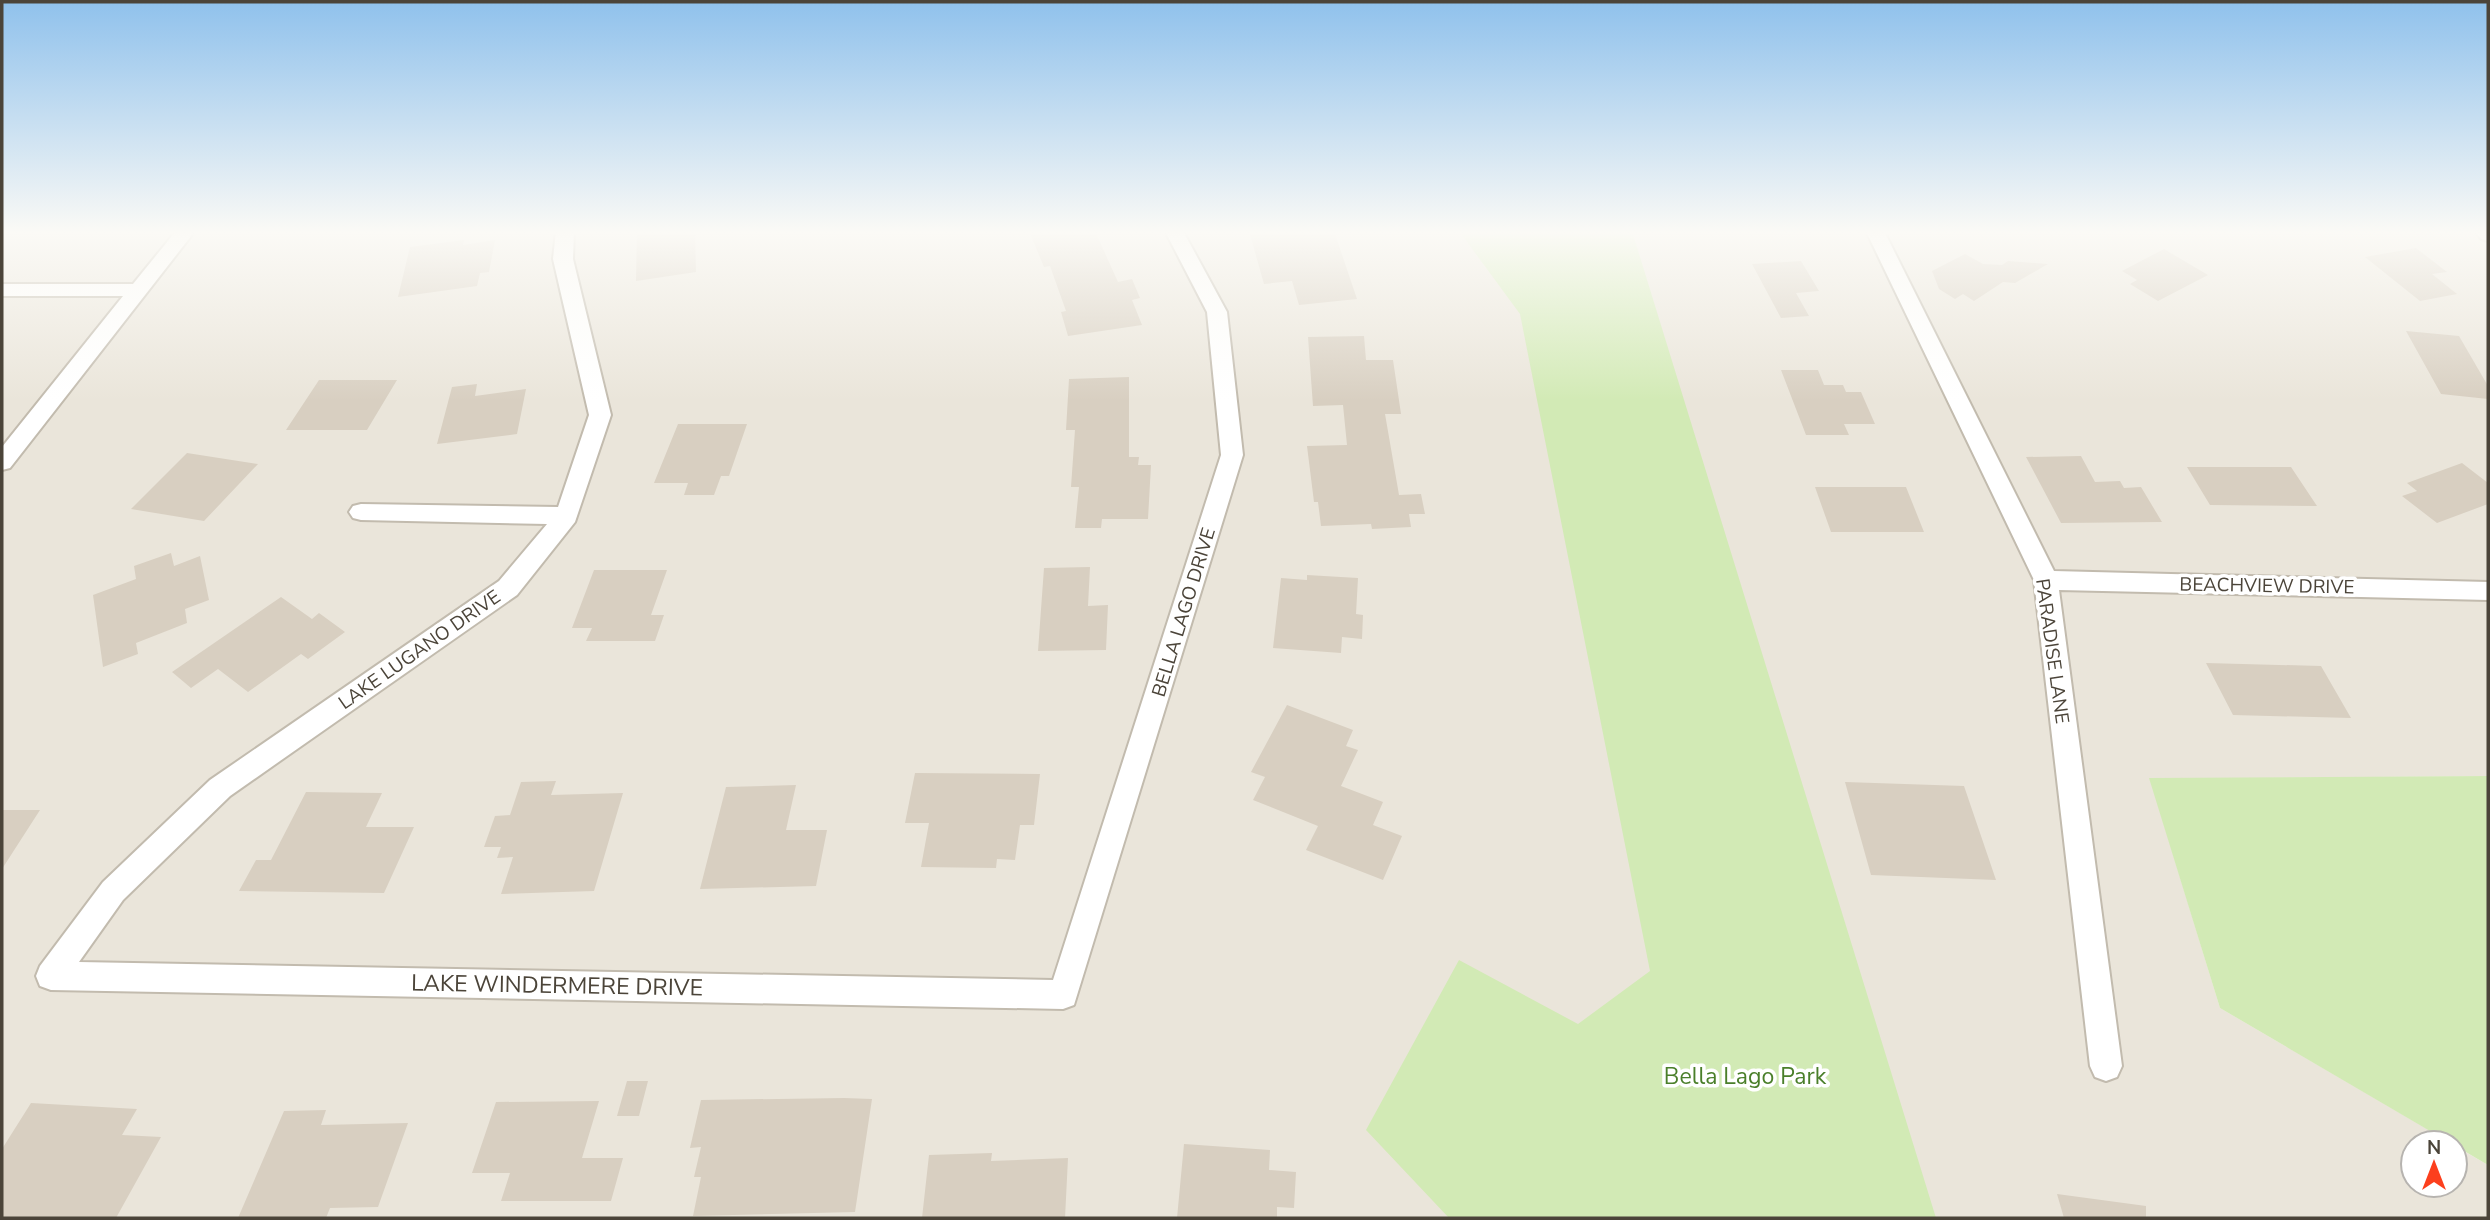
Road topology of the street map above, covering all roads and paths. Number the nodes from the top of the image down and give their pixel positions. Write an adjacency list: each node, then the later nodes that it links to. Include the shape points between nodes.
1 (570, 288): 8 (street, LAKE LUGANO DRIVE, via 600,415)
2 (1204, 288): 12 (street, BELLA LAGO DRIVE, via 1217,312 1232,455)
3 (1903, 288): 9 (street, PARADISE LANE)
4 (2, 290): 5 (street)
5 (136, 290): 6 (street)
6 (2, 462)
7 (361, 512): 8 (street)
8 (567, 516): 11 (street, LAKE LUGANO DRIVE, via 508,587 220,788 113,891)
9 (2046, 580): 10 (street, BEACHVIEW DRIVE); 13 (street, PARADISE LANE)
10 (2488, 591)
11 (51, 976): 12 (street, LAKE WINDERMERE DRIVE)
12 (1063, 995)
13 (2106, 1066)

